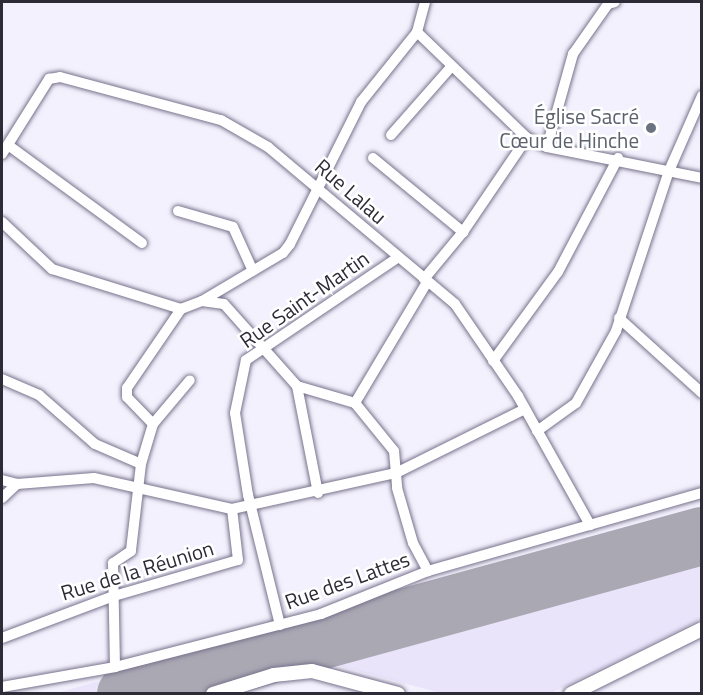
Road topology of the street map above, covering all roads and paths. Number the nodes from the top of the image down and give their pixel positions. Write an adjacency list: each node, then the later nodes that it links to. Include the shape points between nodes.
1 (425, 2): 3 (street)
2 (615, 2): 8 (street, via 608,4 573,54)
3 (417, 32): 4 (street); 14 (street, via 362,102)
4 (451, 67): 6 (street); 7 (street)
5 (702, 96): 12 (street)
6 (391, 135)
7 (527, 138): 8 (street); 17 (street)
8 (546, 147): 11 (street)
9 (5, 150): 14 (street, Rue Lalau, via 49,80 60,77 221,120 268,147); 18 (street)
10 (373, 158): 17 (street)
11 (618, 158): 12 (street); 26 (street, via 558,273)
12 (669, 171): 13 (street); 24 (street)
13 (702, 178)
14 (318, 187): 19 (street, Rue Lalau); 20 (street, via 290,244)
15 (178, 211): 20 (street, via 233,227)
16 (2, 222): 23 (street, via 52,269)
17 (463, 232): 21 (street)
18 (142, 243)
19 (397, 258): 21 (street, Rue Lalau); 25 (street, Rue Saint-Martin)
20 (253, 271): 22 (street)
21 (426, 280): 26 (street, Rue Lalau, via 455,304); 31 (street)
22 (202, 301): 23 (street); 25 (street, via 224,304)
23 (181, 309): 33 (street, via 127,388 128,397)
24 (620, 318): 30 (street); 34 (street, via 576,403)
25 (263, 349): 29 (street); 43 (street, Rue Saint-Martin, via 246,360 235,413)
26 (493, 361): 32 (street, Rue Lalau)
27 (2, 379): 35 (street, via 39,395 96,444)
28 (190, 380): 33 (street)
29 (297, 386): 31 (street); 40 (street)
30 (702, 393)
31 (355, 404): 36 (street, via 394,451)
32 (525, 409): 34 (street, Rue Lalau); 36 (street)
33 (153, 424): 35 (street)
34 (537, 430): 45 (street, Rue Lalau)
35 (141, 464): 39 (street)
36 (396, 473): 40 (street); 46 (street, via 413,543)
37 (2, 480): 38 (street)
38 (17, 484): 39 (street, via 94,478); 42 (street)
39 (139, 488): 44 (street); 47 (street, via 131,551 113,563)
40 (318, 493): 43 (street)
41 (702, 493): 45 (street, Rue des Lattes)
42 (2, 498)
43 (250, 504): 44 (street); 48 (street, Rue Saint-Martin)
44 (232, 509): 47 (street, Rue de la Réunion, via 238,560)
45 (590, 525): 46 (street, Rue des Lattes)
46 (428, 571): 48 (street, Rue des Lattes, via 321,614)
47 (114, 596): 50 (street, Rue de la Réunion); 51 (street)
48 (280, 625): 51 (street, Rue des Lattes)
49 (702, 629): 55 (main road)
50 (2, 638)
51 (115, 667): 52 (street, Rue des Lattes)
52 (2, 687)
53 (213, 693): 54 (main road, via 274,675 312,671)
54 (398, 693)
55 (571, 693)

